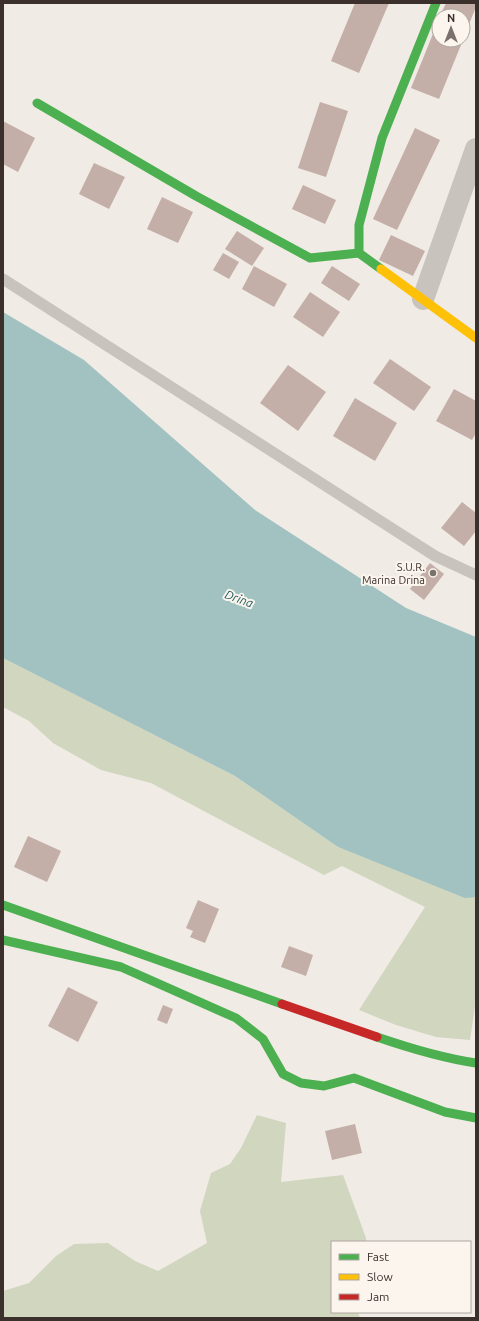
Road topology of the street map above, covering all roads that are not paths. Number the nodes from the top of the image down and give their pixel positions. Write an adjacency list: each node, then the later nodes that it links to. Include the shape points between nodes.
1 (436, 3): 4 (street, via 382,138 359,225)
2 (36, 103): 4 (street, via 196,196 310,258)
3 (476, 149): 6 (street)
4 (359, 253): 6 (street)
5 (3, 279): 8 (lane, via 435,556)
6 (423, 299): 7 (street)
7 (476, 338)
8 (476, 575)
9 (3, 905): 11 (street)
10 (3, 940): 11 (street)
11 (125, 958): 12 (street, via 411,1049); 13 (street, via 236,1018 263,1039 283,1074 301,1083 324,1086 354,1078 445,1112)
12 (476, 1063)
13 (476, 1118)

